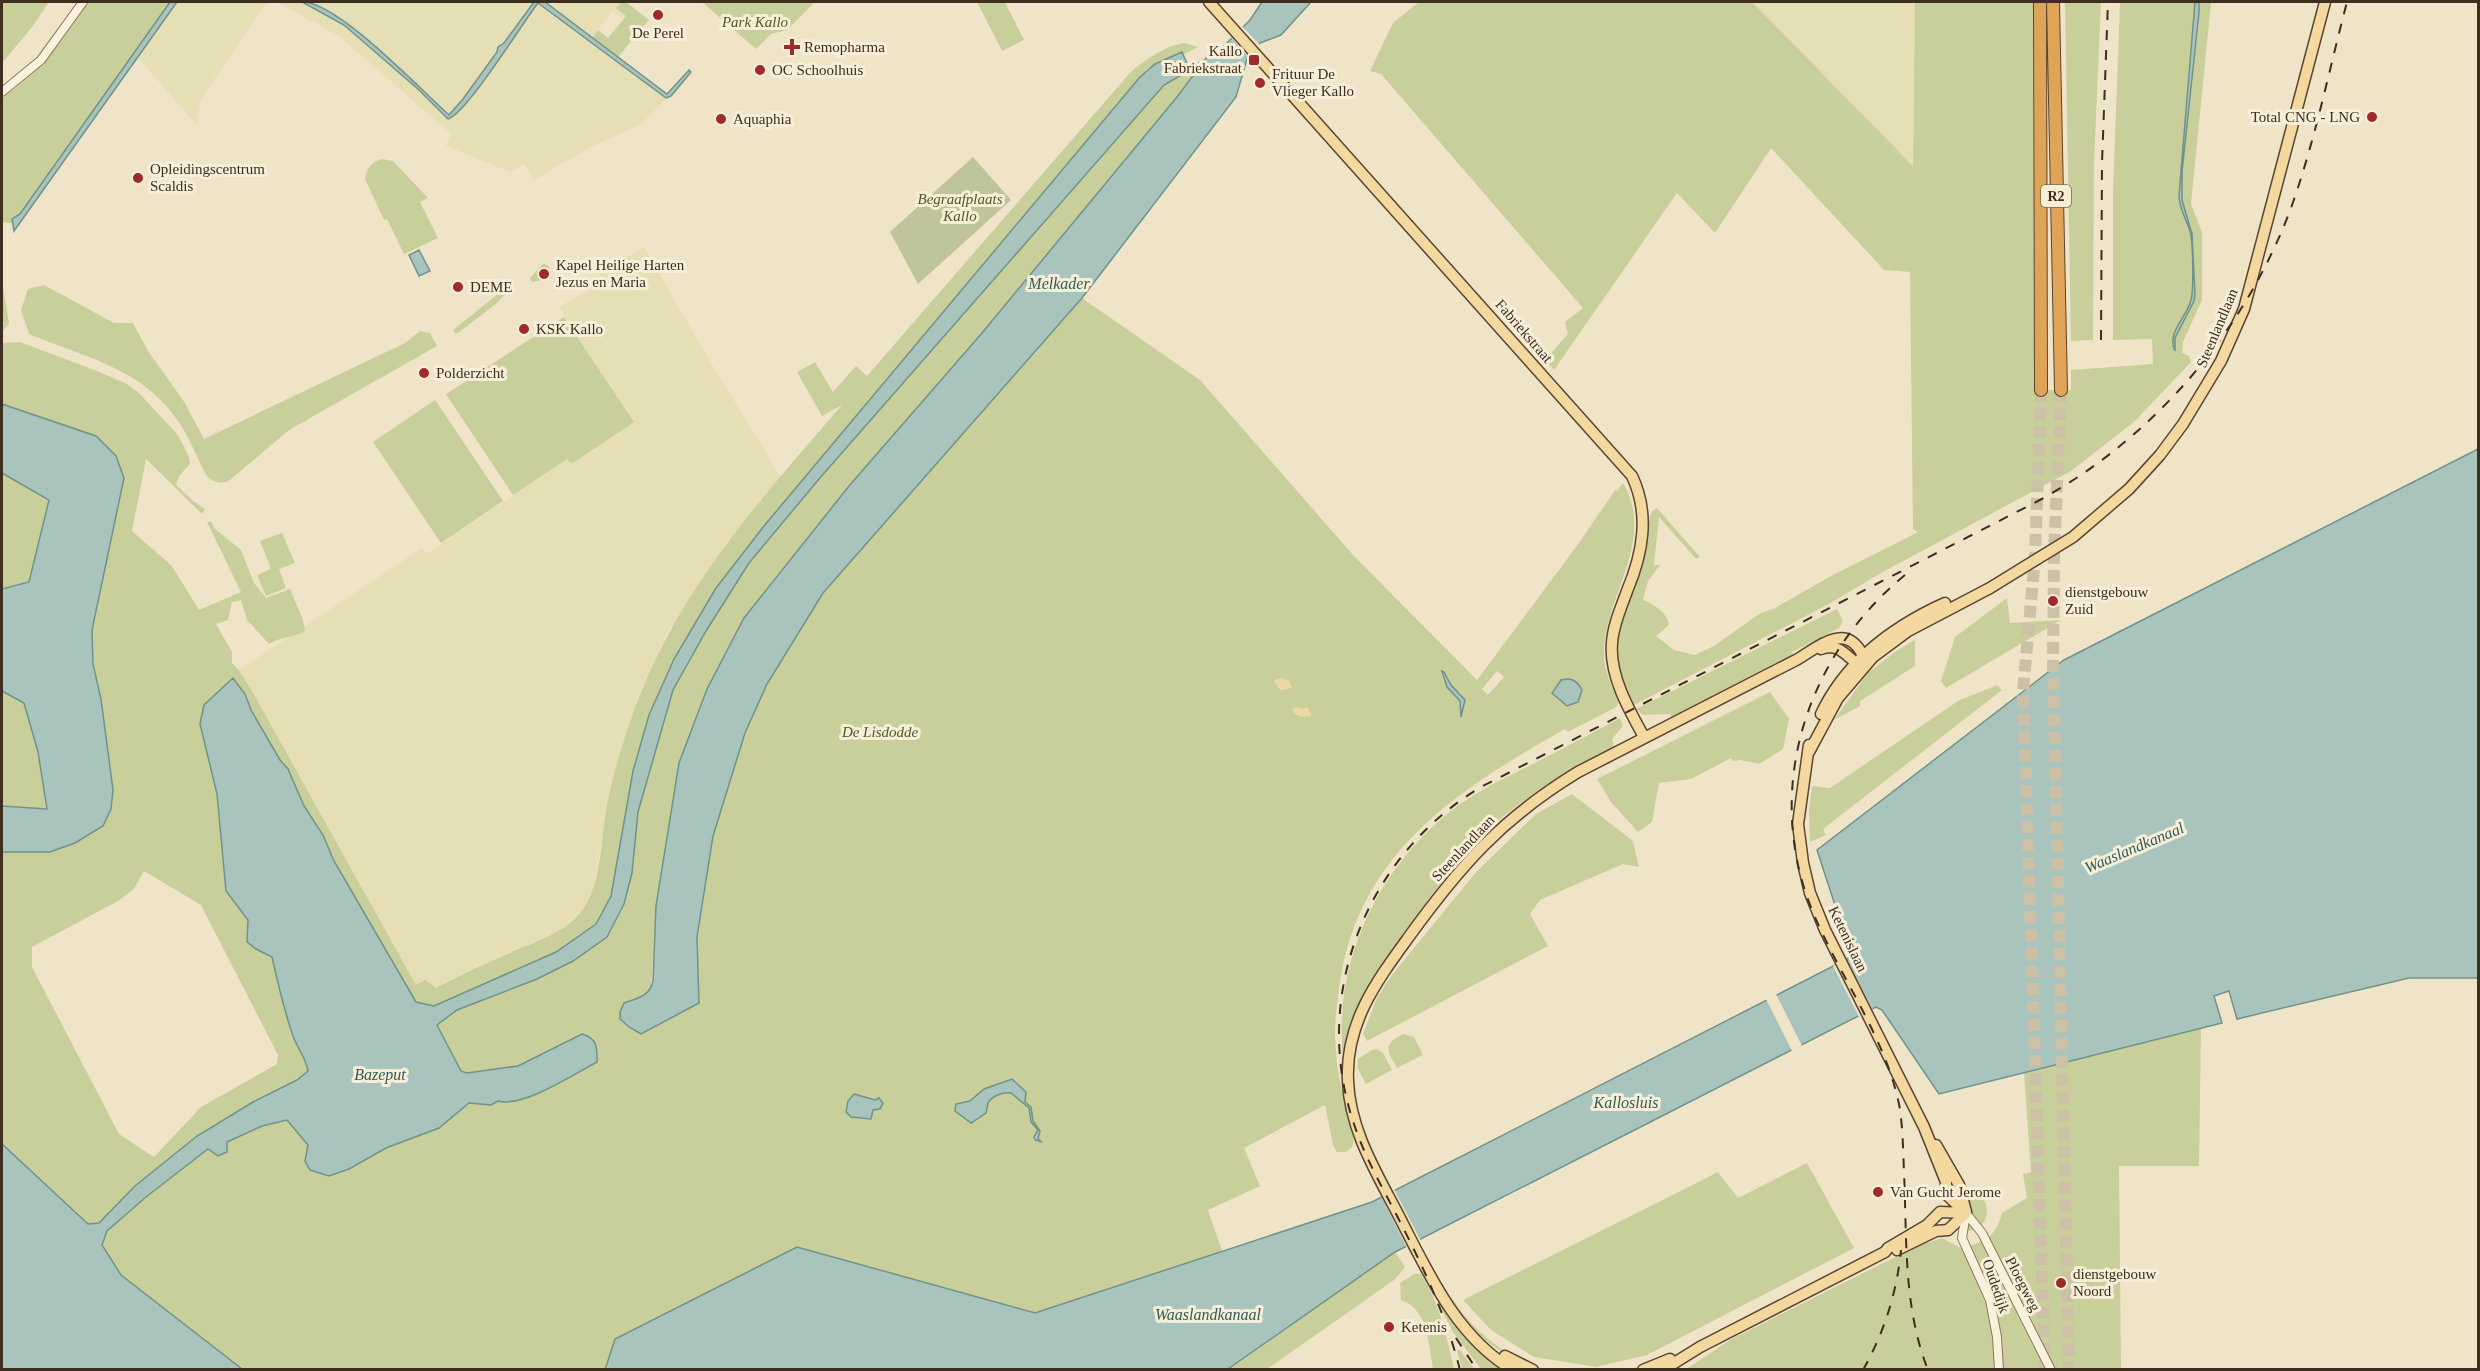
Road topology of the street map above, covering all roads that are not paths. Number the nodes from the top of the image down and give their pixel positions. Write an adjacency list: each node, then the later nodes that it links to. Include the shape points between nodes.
1 (83, 2): 6 (street, via 41,60)
2 (1209, 2): 10 (main road, Fabriekstraat, via 1632,476 1640,492 1642,539 1639,560 1614,625 1611,644 1620,686)
3 (2040, 2): 7 (highway, R2)
4 (2053, 2): 8 (highway, R2)
5 (2325, 2): 9 (main road, Steenlandlaan, via 2250,290 2211,380 2172,439 2128,489 2073,537 1902,634)
6 (2, 92)
7 (2041, 390)
8 (2061, 390)
9 (1862, 663): 10 (main road, Steenlandlaan, via 1830,646); 11 (main road, Ketenislaan, via 1824,707 1811,739 1798,814 1803,863 1813,904 1924,1127 1955,1177)
10 (1644, 737): 13 (main road, Steenlandlaan, via 1546,791 1493,834 1447,885 1367,997 1356,1021 1348,1069 1349,1094 1360,1138 1446,1302)
11 (1966, 1213): 12 (main road, via 1947,1230); 12 (main road, via 1940,1212); 19 (street, Oudedijk, via 1962,1238 1990,1300); 20 (street, Ploegweg, via 1982,1233)
12 (1885, 1252): 14 (main road)
13 (1477, 1340): 15 (main road, via 1486,1352); 16 (main road)
14 (1701, 1347): 17 (main road); 18 (main road)
15 (1509, 1367)
16 (1533, 1370)
17 (1643, 1370)
18 (1663, 1370)
19 (1999, 1370)
20 (2051, 1370)

